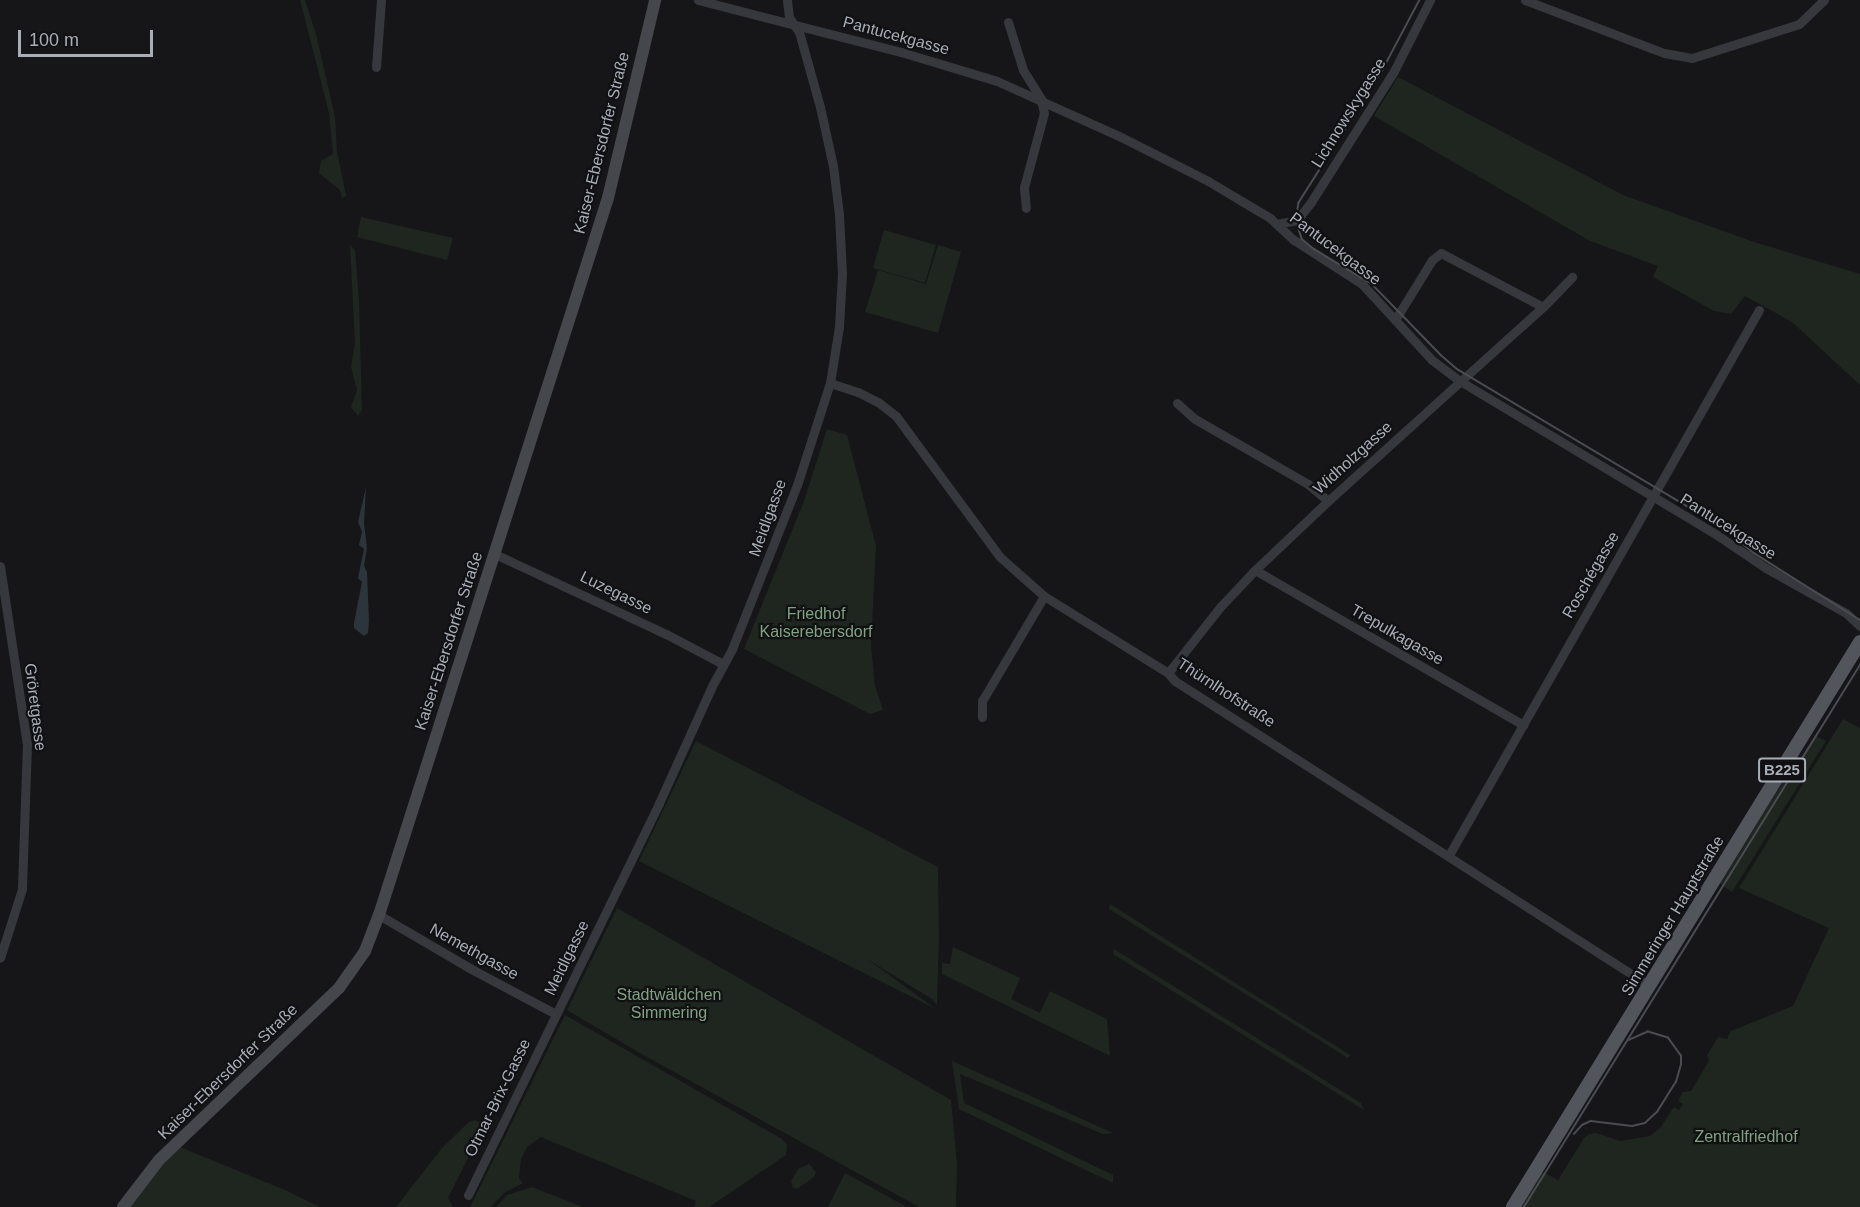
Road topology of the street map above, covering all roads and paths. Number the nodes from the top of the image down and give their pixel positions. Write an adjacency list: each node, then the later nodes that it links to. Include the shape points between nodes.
1 (381, 0): 10 (street)
2 (655, 0): 23 (main road, Kaiser-Ebersdorfer Straße, via 608,198)
3 (698, 0): 9 (street, Pantucekgasse)
4 (1430, 0): 13 (street, Lichnowskygasse, via 1389,78 1311,202 1297,220)
5 (1525, 0): 6 (street, via 1664,53 1692,58 1799,24)
6 (1824, 0)
7 (787, 4): 9 (street, Meidlgasse)
8 (1008, 22): 11 (street, via 1023,70)
9 (793, 26): 11 (street, Pantucekgasse, via 955,67); 19 (street, Meidlgasse, via 799,33 820,107 839,214 842,274)
10 (376, 67)
11 (1041, 99): 12 (street, via 1044,113 1024,187); 13 (street, Pantucekgasse, via 1188,170)
12 (1026, 208)
13 (1277, 224): 17 (street, Pantucekgasse, via 1310,252 1362,284)
14 (1572, 277): 15 (street, Widholzgasse)
15 (1544, 307): 17 (street, via 1446,254 1438,254); 18 (street, Widholzgasse)
16 (1759, 310): 21 (street, Roschégasse)
17 (1395, 320): 18 (street, Pantucekgasse, via 1438,366)
18 (1460, 381): 21 (street, Pantucekgasse); 22 (street, Widholzgasse)
19 (830, 383): 26 (street, Thürnlhofstraße, via 858,392 896,416 1000,557); 29 (street, Meidlgasse, via 770,558)
20 (1178, 403): 22 (street, via 1195,419 1308,484)
21 (1652, 497): 27 (street, Pantucekgasse, via 1846,613); 32 (street, Roschégasse)
22 (1328, 501): 25 (street, Widholzgasse)
23 (495, 554): 29 (street, Luzegasse); 34 (main road, Kaiser-Ebersdorfer Straße)
24 (0, 566): 35 (street, Gröretgasse, via 27,744 22,889)
25 (1256, 570): 30 (street, Widholzgasse, via 1221,606); 32 (street, Trepulkagasse)
26 (1044, 596): 30 (street, Thürnlhofstraße); 31 (street, via 982,701)
27 (1860, 626)
28 (1860, 642): 36 (main road, Simmeringer Hauptstraße / B225)
29 (723, 664): 37 (street, Meidlgasse)
30 (1168, 673): 33 (street, Thürnlhofstraße)
31 (982, 717)
32 (1523, 725): 33 (street, Roschégasse)
33 (1449, 855): 36 (street, Thürnlhofstraße)
34 (379, 915): 37 (street, Nemethgasse); 39 (main road, Kaiser-Ebersdorfer Straße, via 362,956 339,988 159,1160)
35 (0, 958)
36 (1650, 986): 40 (main road, Simmeringer Hauptstraße / B225)
37 (556, 1014): 38 (street, Otmar-Brix-Gasse)
38 (468, 1195)
39 (123, 1207)
40 (1513, 1207)

